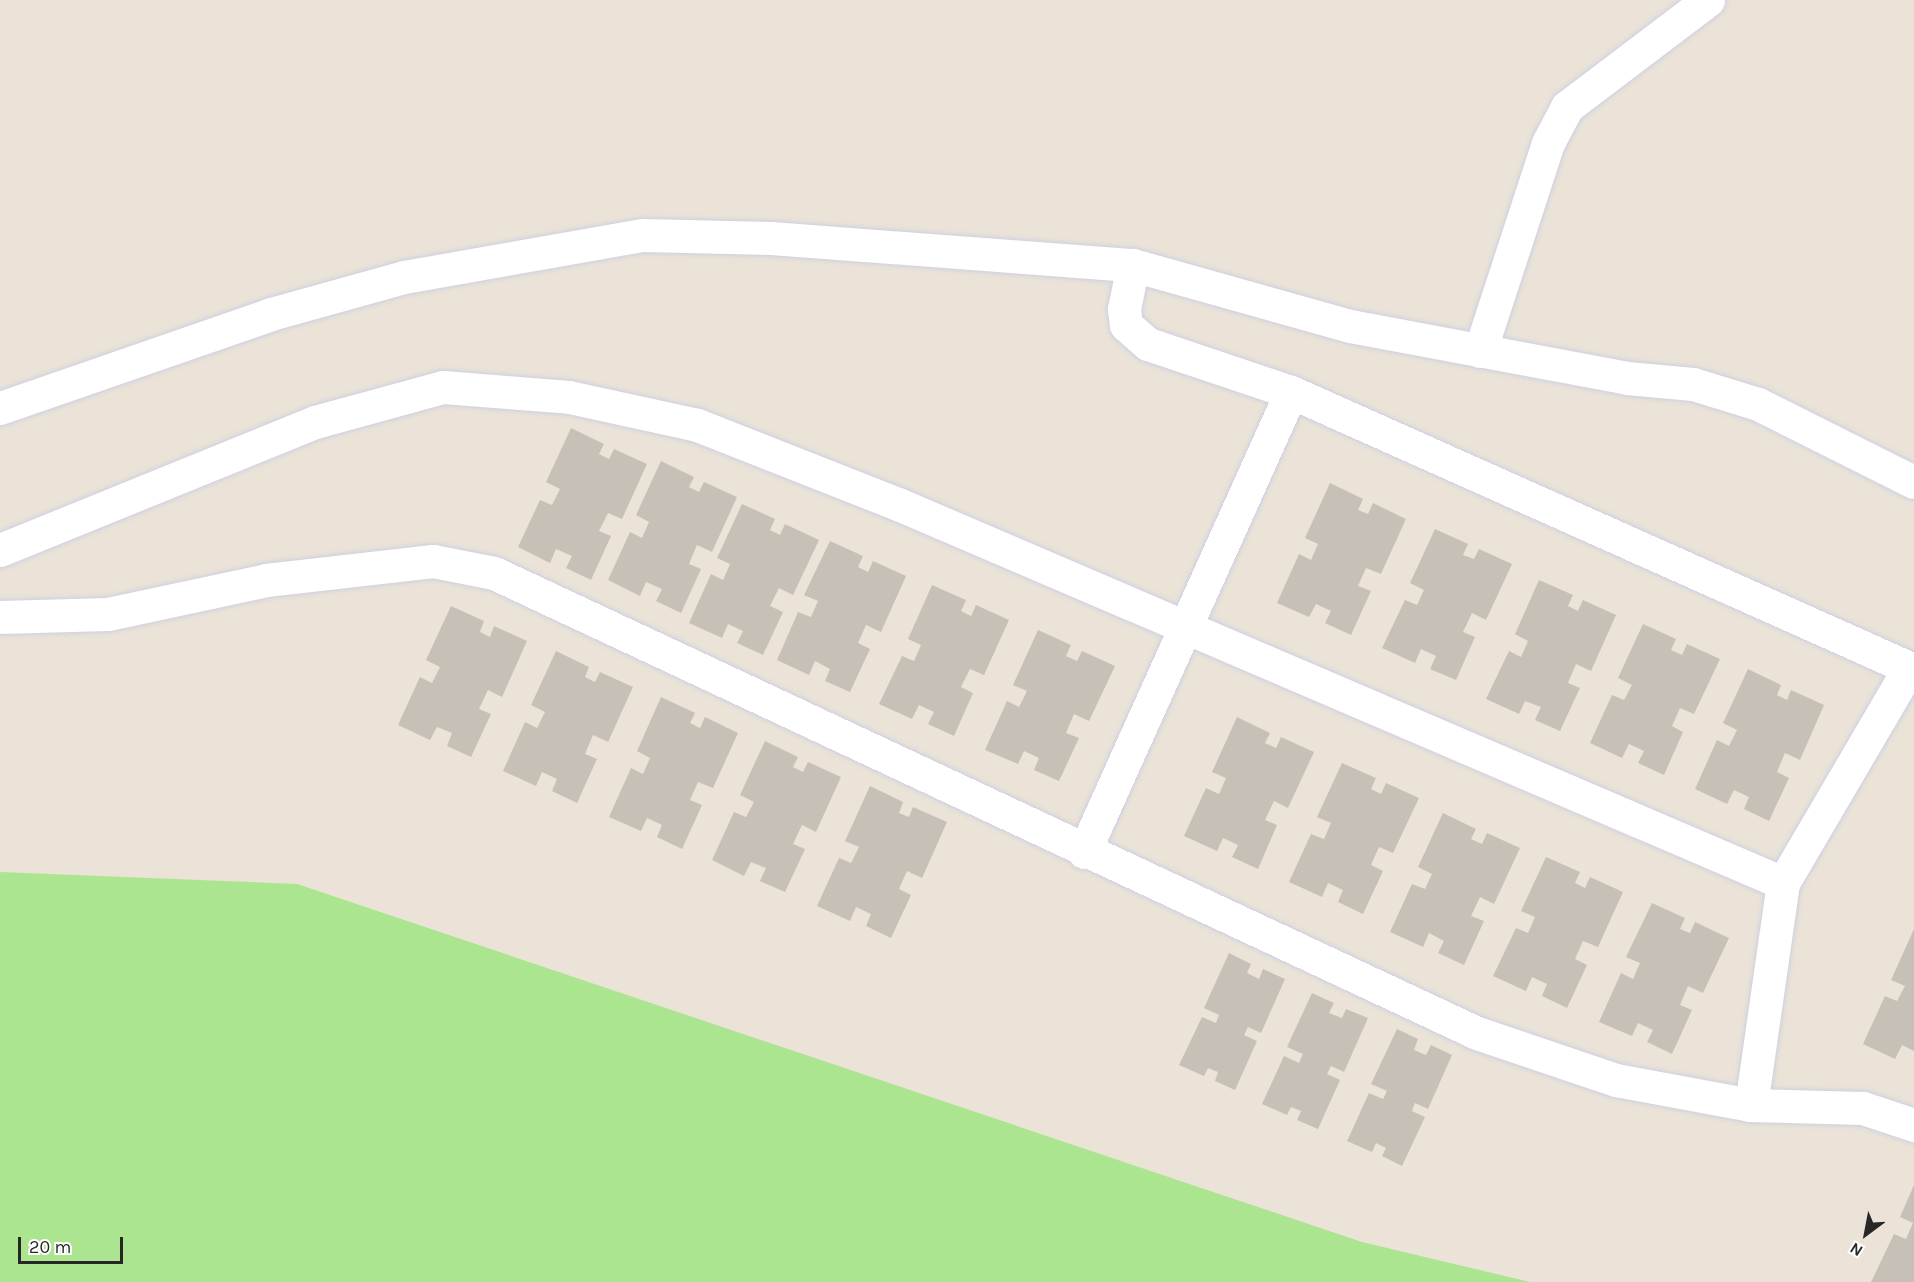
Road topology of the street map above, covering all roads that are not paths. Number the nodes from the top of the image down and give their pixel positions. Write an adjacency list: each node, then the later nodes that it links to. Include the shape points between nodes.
1 (1708, 0): 3 (street, via 1567,107 1548,143)
2 (1133, 265): 3 (street, via 1350,326); 4 (street, via 1124,309 1134,334); 5 (street, via 771,238 643,235 404,277 271,314)
3 (1480, 351): 6 (street, via 1693,384 1758,404)
4 (1291, 392): 9 (street); 10 (street)
5 (0, 408)
6 (1914, 482)
7 (0, 550): 9 (street, via 315,422 442,387 569,397 697,425)
8 (0, 617): 11 (street, via 108,614 266,580 433,561 484,571)
9 (1184, 627): 11 (street); 12 (street)
10 (1912, 669): 12 (street)
11 (1084, 852): 13 (street, via 1477,1033 1616,1080)
12 (1783, 883): 13 (street)
13 (1751, 1105): 14 (street, via 1863,1108)
14 (1914, 1125)

